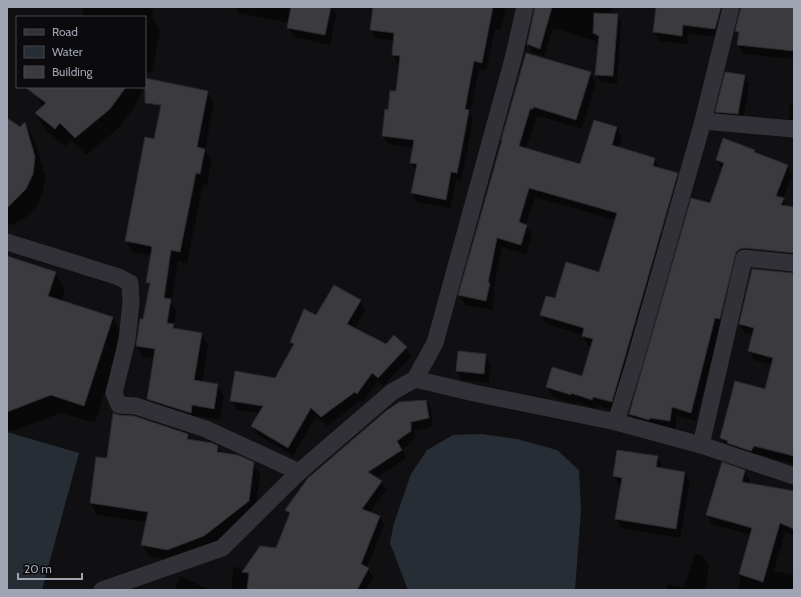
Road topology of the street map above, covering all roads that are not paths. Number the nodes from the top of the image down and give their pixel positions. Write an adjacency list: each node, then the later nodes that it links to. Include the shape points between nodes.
1 (525, 7): 7 (street, via 435,343)
2 (731, 7): 3 (street)
3 (703, 121): 4 (street); 8 (street)
4 (794, 129)
5 (7, 242): 10 (street, via 119,277 130,283 127,340 114,393 119,405 136,406 206,429)
6 (794, 263): 9 (street, via 744,258)
7 (415, 379): 8 (street); 10 (street, via 392,392)
8 (616, 422): 9 (street)
9 (702, 445): 11 (street)
10 (299, 472): 12 (street, via 222,548)
11 (794, 476)
12 (102, 590)

